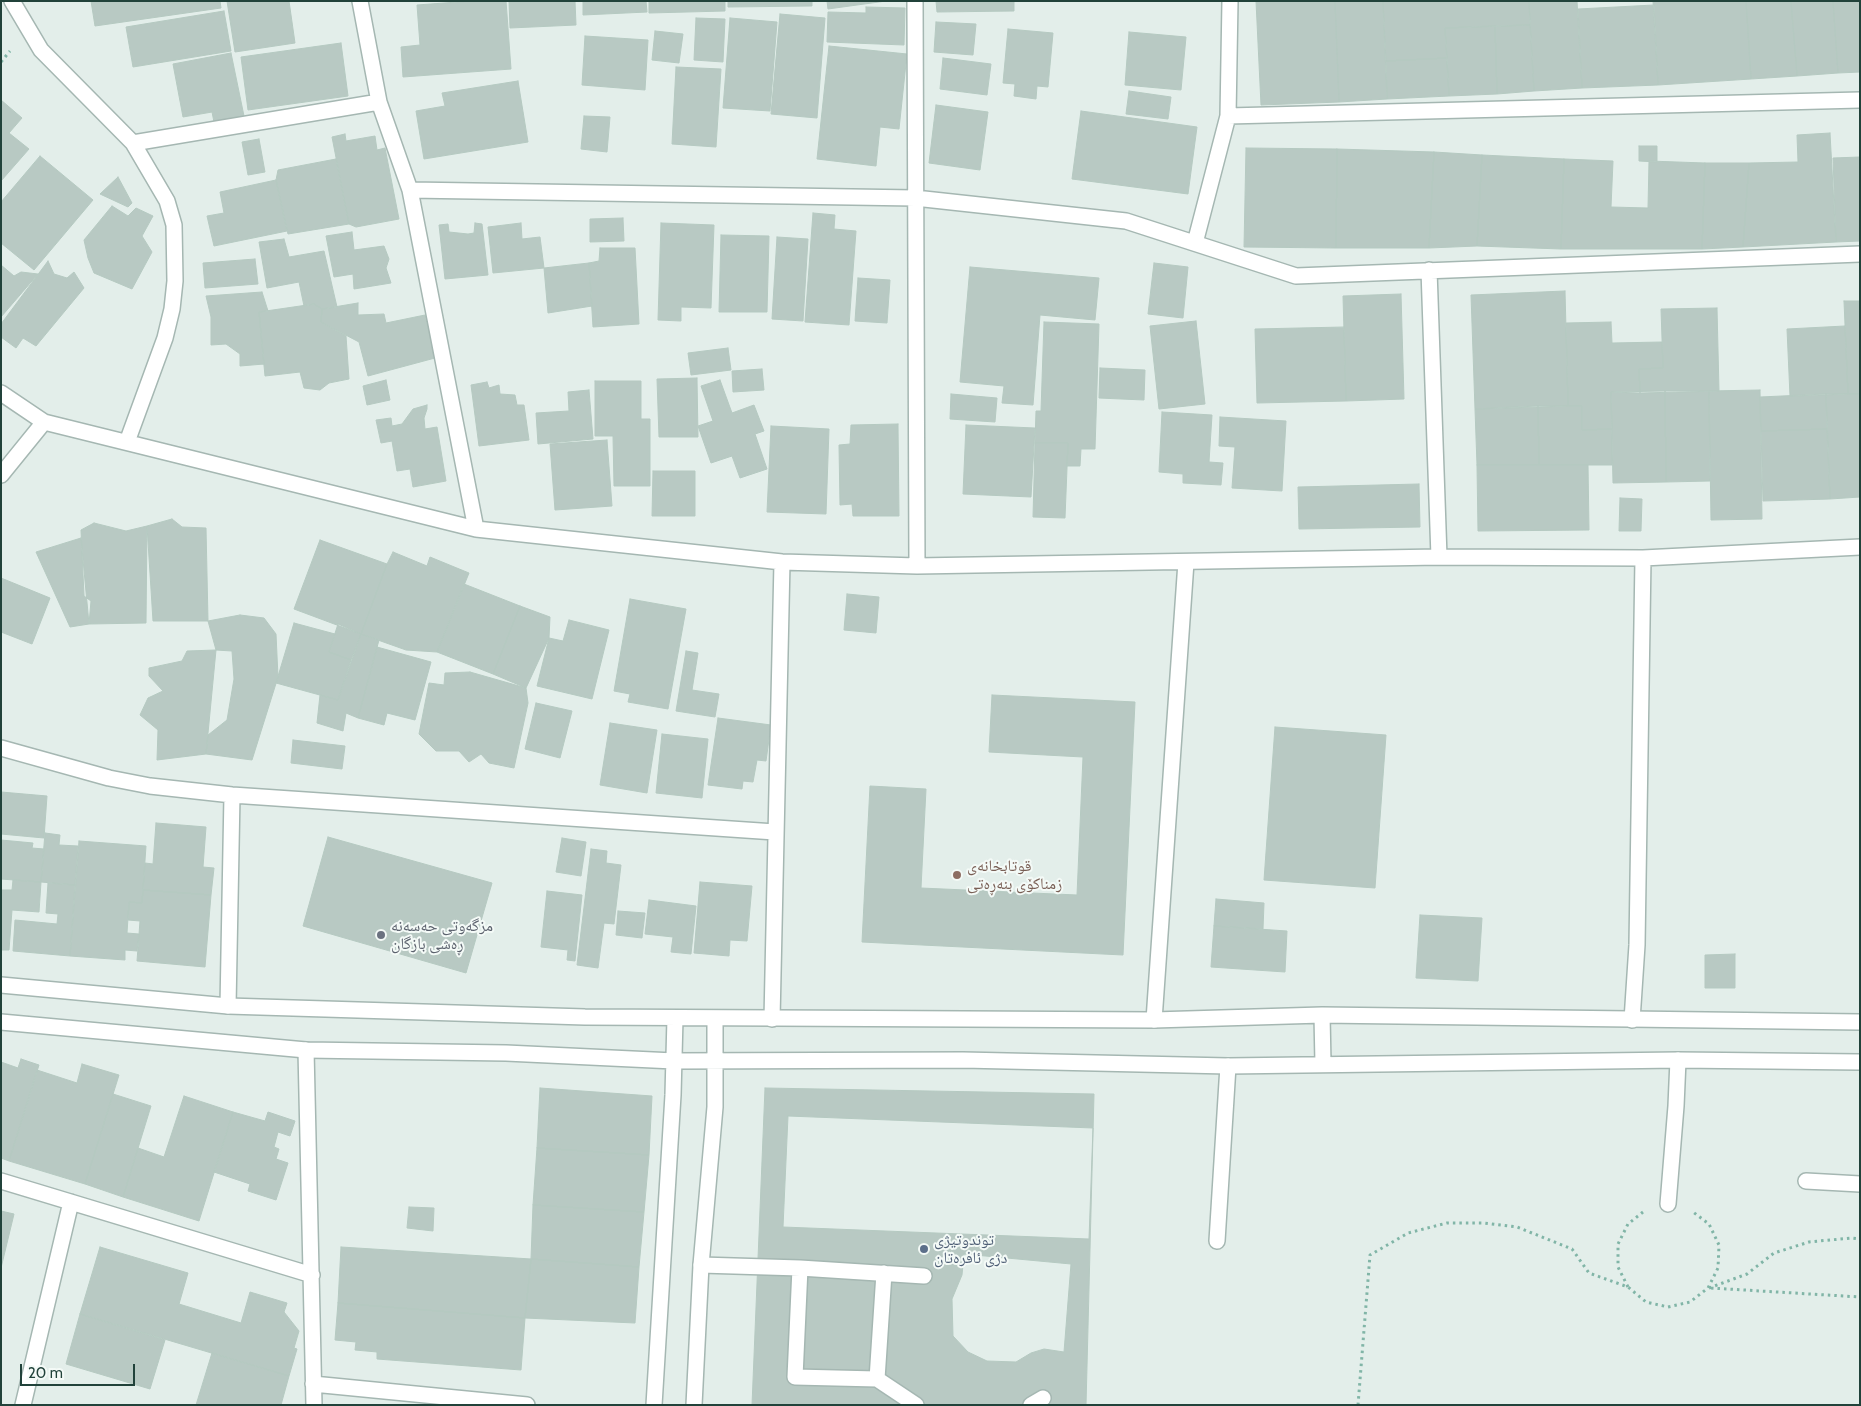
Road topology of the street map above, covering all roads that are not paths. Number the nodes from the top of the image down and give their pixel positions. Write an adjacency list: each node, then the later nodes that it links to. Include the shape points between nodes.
1 (12, 1): 8 (street, via 41,50)
2 (360, 1): 6 (street)
3 (915, 1): 10 (street)
4 (1230, 1): 7 (street)
5 (1860, 100): 7 (street)
6 (379, 102): 8 (street); 9 (street)
7 (1228, 116): 11 (street)
8 (133, 143): 16 (street, via 167,200 174,225 174,281 166,338)
9 (410, 190): 10 (street); 18 (street)
10 (915, 198): 11 (street, via 1126,221); 24 (street)
11 (1195, 243): 13 (street, via 1296,276)
12 (1860, 254): 13 (street)
13 (1429, 270): 20 (street)
14 (1, 393): 15 (street)
15 (44, 422): 16 (street); 17 (street)
16 (127, 442): 18 (street)
17 (1, 475)
18 (476, 529): 22 (street)
19 (1860, 547): 21 (street)
20 (1439, 557): 21 (street); 23 (street)
21 (1643, 558): 35 (street, via 1637,935)
22 (782, 562): 24 (street); 27 (street)
23 (1186, 562): 24 (street); 34 (street)
24 (917, 566)
25 (1, 748): 26 (street, via 109,778)
26 (232, 795): 27 (street); 29 (street)
27 (775, 832): 33 (street)
28 (1, 985): 29 (street)
29 (228, 1006): 31 (street)
30 (1322, 1016): 34 (street); 35 (street); 43 (street)
31 (675, 1018): 32 (street); 41 (street)
32 (715, 1019): 33 (street); 39 (street)
33 (772, 1019): 34 (street)
34 (1154, 1020)
35 (1632, 1020): 37 (street)
36 (1, 1022): 38 (street)
37 (1860, 1022)
38 (306, 1050): 41 (street, via 506,1052); 54 (street)
39 (716, 1059): 41 (street); 44 (street); 51 (street)
40 (1678, 1060): 42 (street); 43 (street); 49 (street)
41 (674, 1061): 61 (street)
42 (1860, 1062)
43 (1323, 1064): 44 (street)
44 (1228, 1066): 50 (street)
45 (1, 1181): 48 (street)
46 (1806, 1181): 47 (street)
47 (1860, 1184)
48 (71, 1202): 54 (street); 58 (street)
49 (1668, 1204)
50 (1217, 1240)
51 (701, 1265): 52 (street); 62 (street)
52 (800, 1268): 53 (street); 56 (street, via 796,1377)
53 (884, 1273): 55 (street); 56 (street)
54 (312, 1275): 57 (street)
55 (924, 1276)
56 (877, 1379): 63 (street)
57 (313, 1384): 59 (street); 60 (street)
58 (23, 1405)
59 (314, 1405)
60 (528, 1405)
61 (654, 1405)
62 (694, 1405)
63 (916, 1405)

